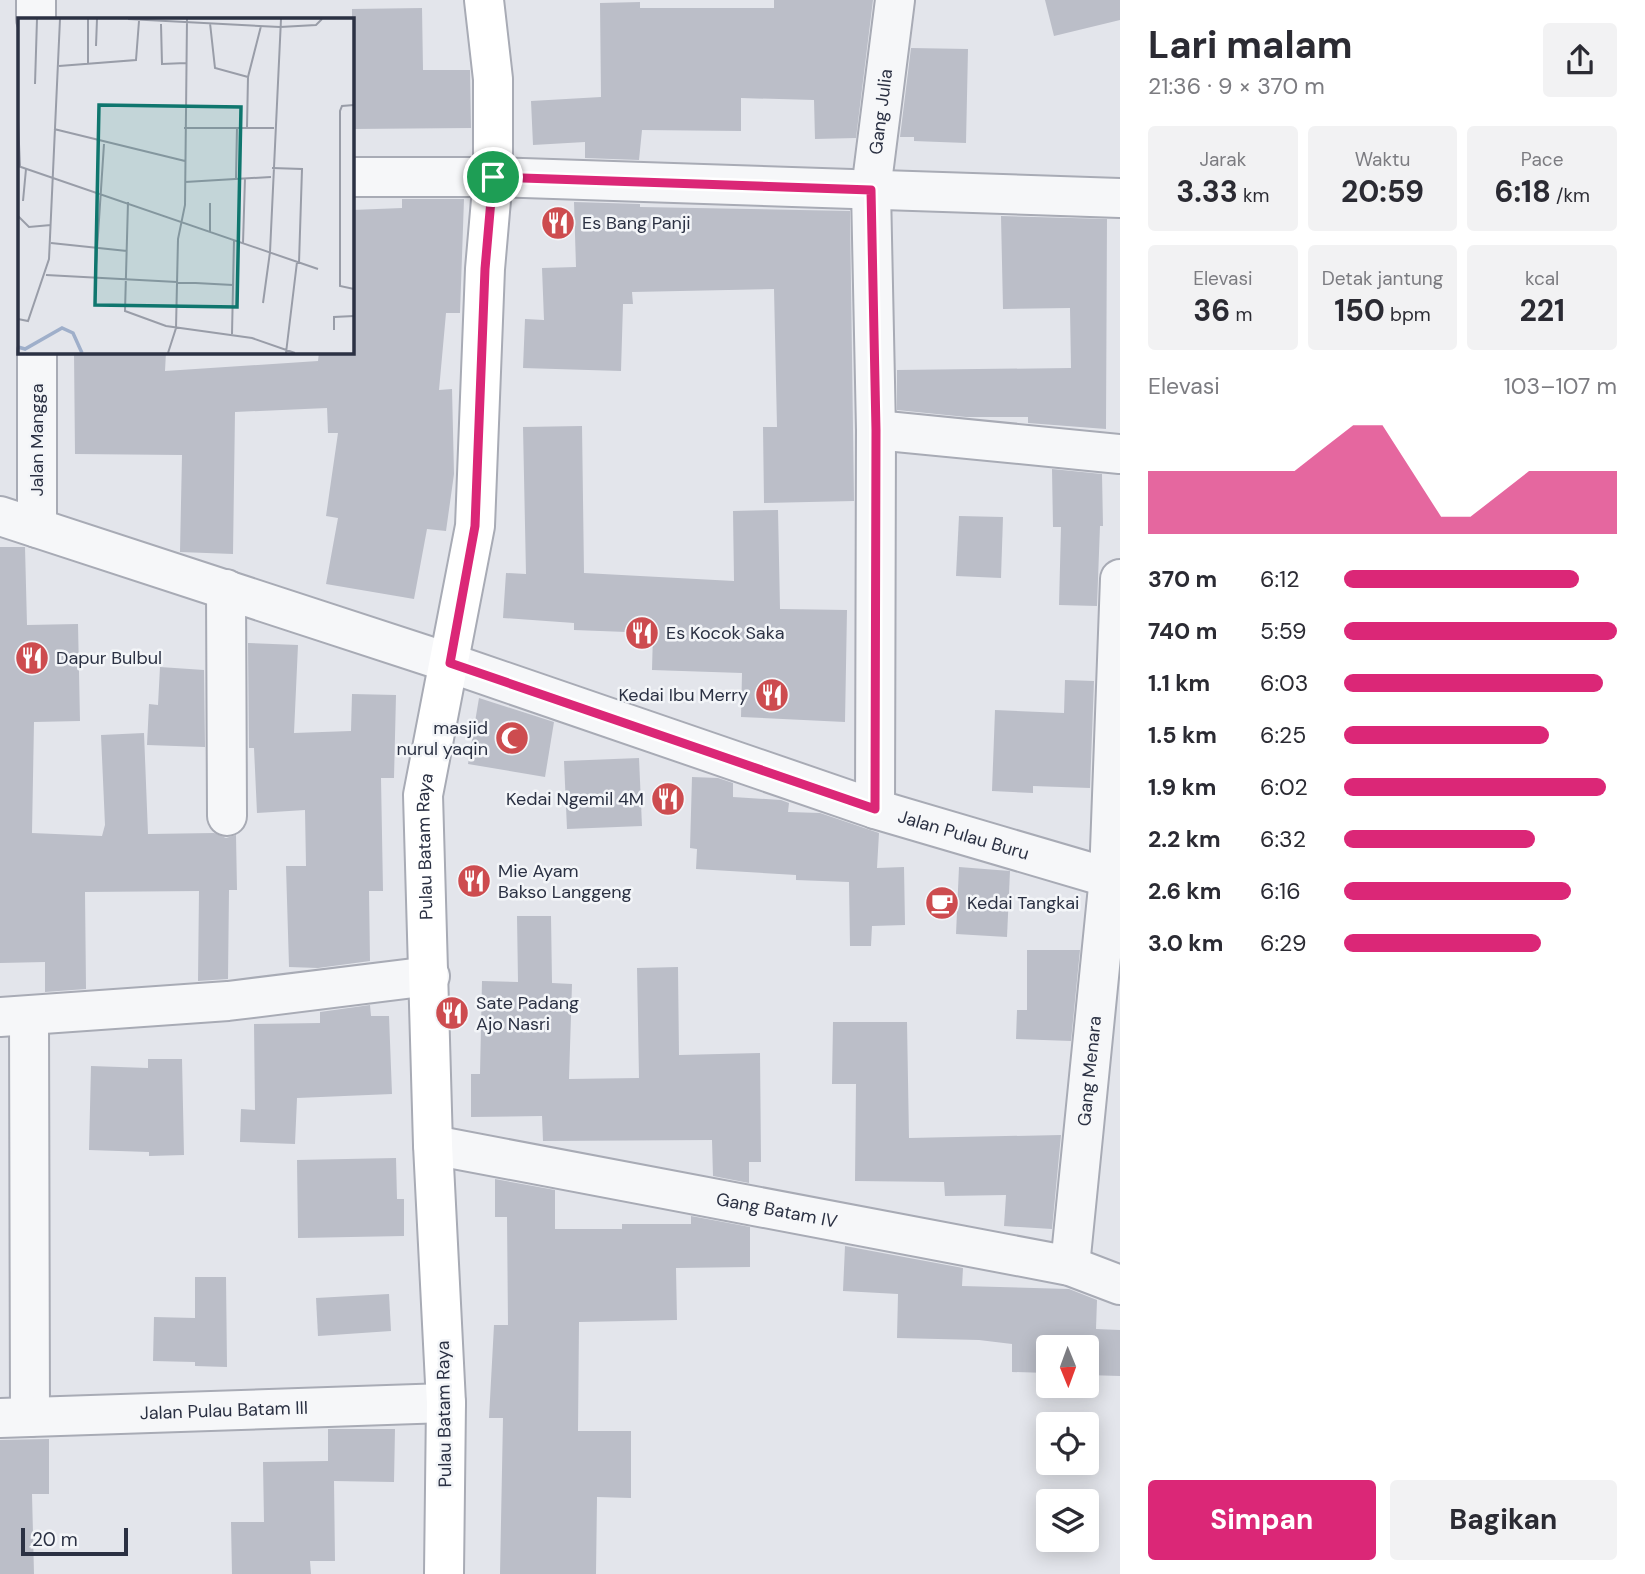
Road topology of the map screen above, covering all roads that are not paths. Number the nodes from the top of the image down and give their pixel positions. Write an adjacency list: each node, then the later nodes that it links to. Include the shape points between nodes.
1 (36, 0): 4 (street)
2 (484, 0): 6 (street, Pulau Batam Raya, via 493,79)
3 (895, 0): 7 (street, Gang Julia)
4 (36, 18)
5 (354, 177): 6 (street)
6 (493, 177): 7 (street); 16 (street, Pulau Batam Raya, via 475,526)
7 (871, 190): 8 (street); 10 (street, Gang Julia)
8 (1120, 198)
9 (37, 354): 13 (street, Jalan Mangga)
10 (876, 430): 11 (street); 17 (street, Gang Julia)
11 (1120, 454)
12 (0, 516): 13 (street, Jalan Pulau Buru)
13 (37, 528): 15 (street, Jalan Pulau Buru)
14 (1120, 579): 19 (street, Gang Menara)
15 (226, 589): 16 (street, Jalan Pulau Buru); 18 (street)
16 (450, 663): 17 (street, Jalan Pulau Buru); 20 (street, Pulau Batam Raya, via 424,795)
17 (875, 809): 19 (street, Jalan Pulau Buru)
18 (227, 816)
19 (1114, 879): 23 (street, Gang Menara)
20 (430, 976): 21 (street, via 228,1001); 22 (street, Pulau Batam Raya)
21 (14, 1017): 26 (street)
22 (432, 1145): 23 (street, Gang Batam IV); 25 (street, Pulau Batam Raya)
23 (1070, 1266): 24 (street, Gang Batam IV)
24 (1120, 1284)
25 (446, 1403): 26 (street, Jalan Pulau Batam III); 27 (street, Pulau Batam Raya)
26 (15, 1418)
27 (444, 1574)

